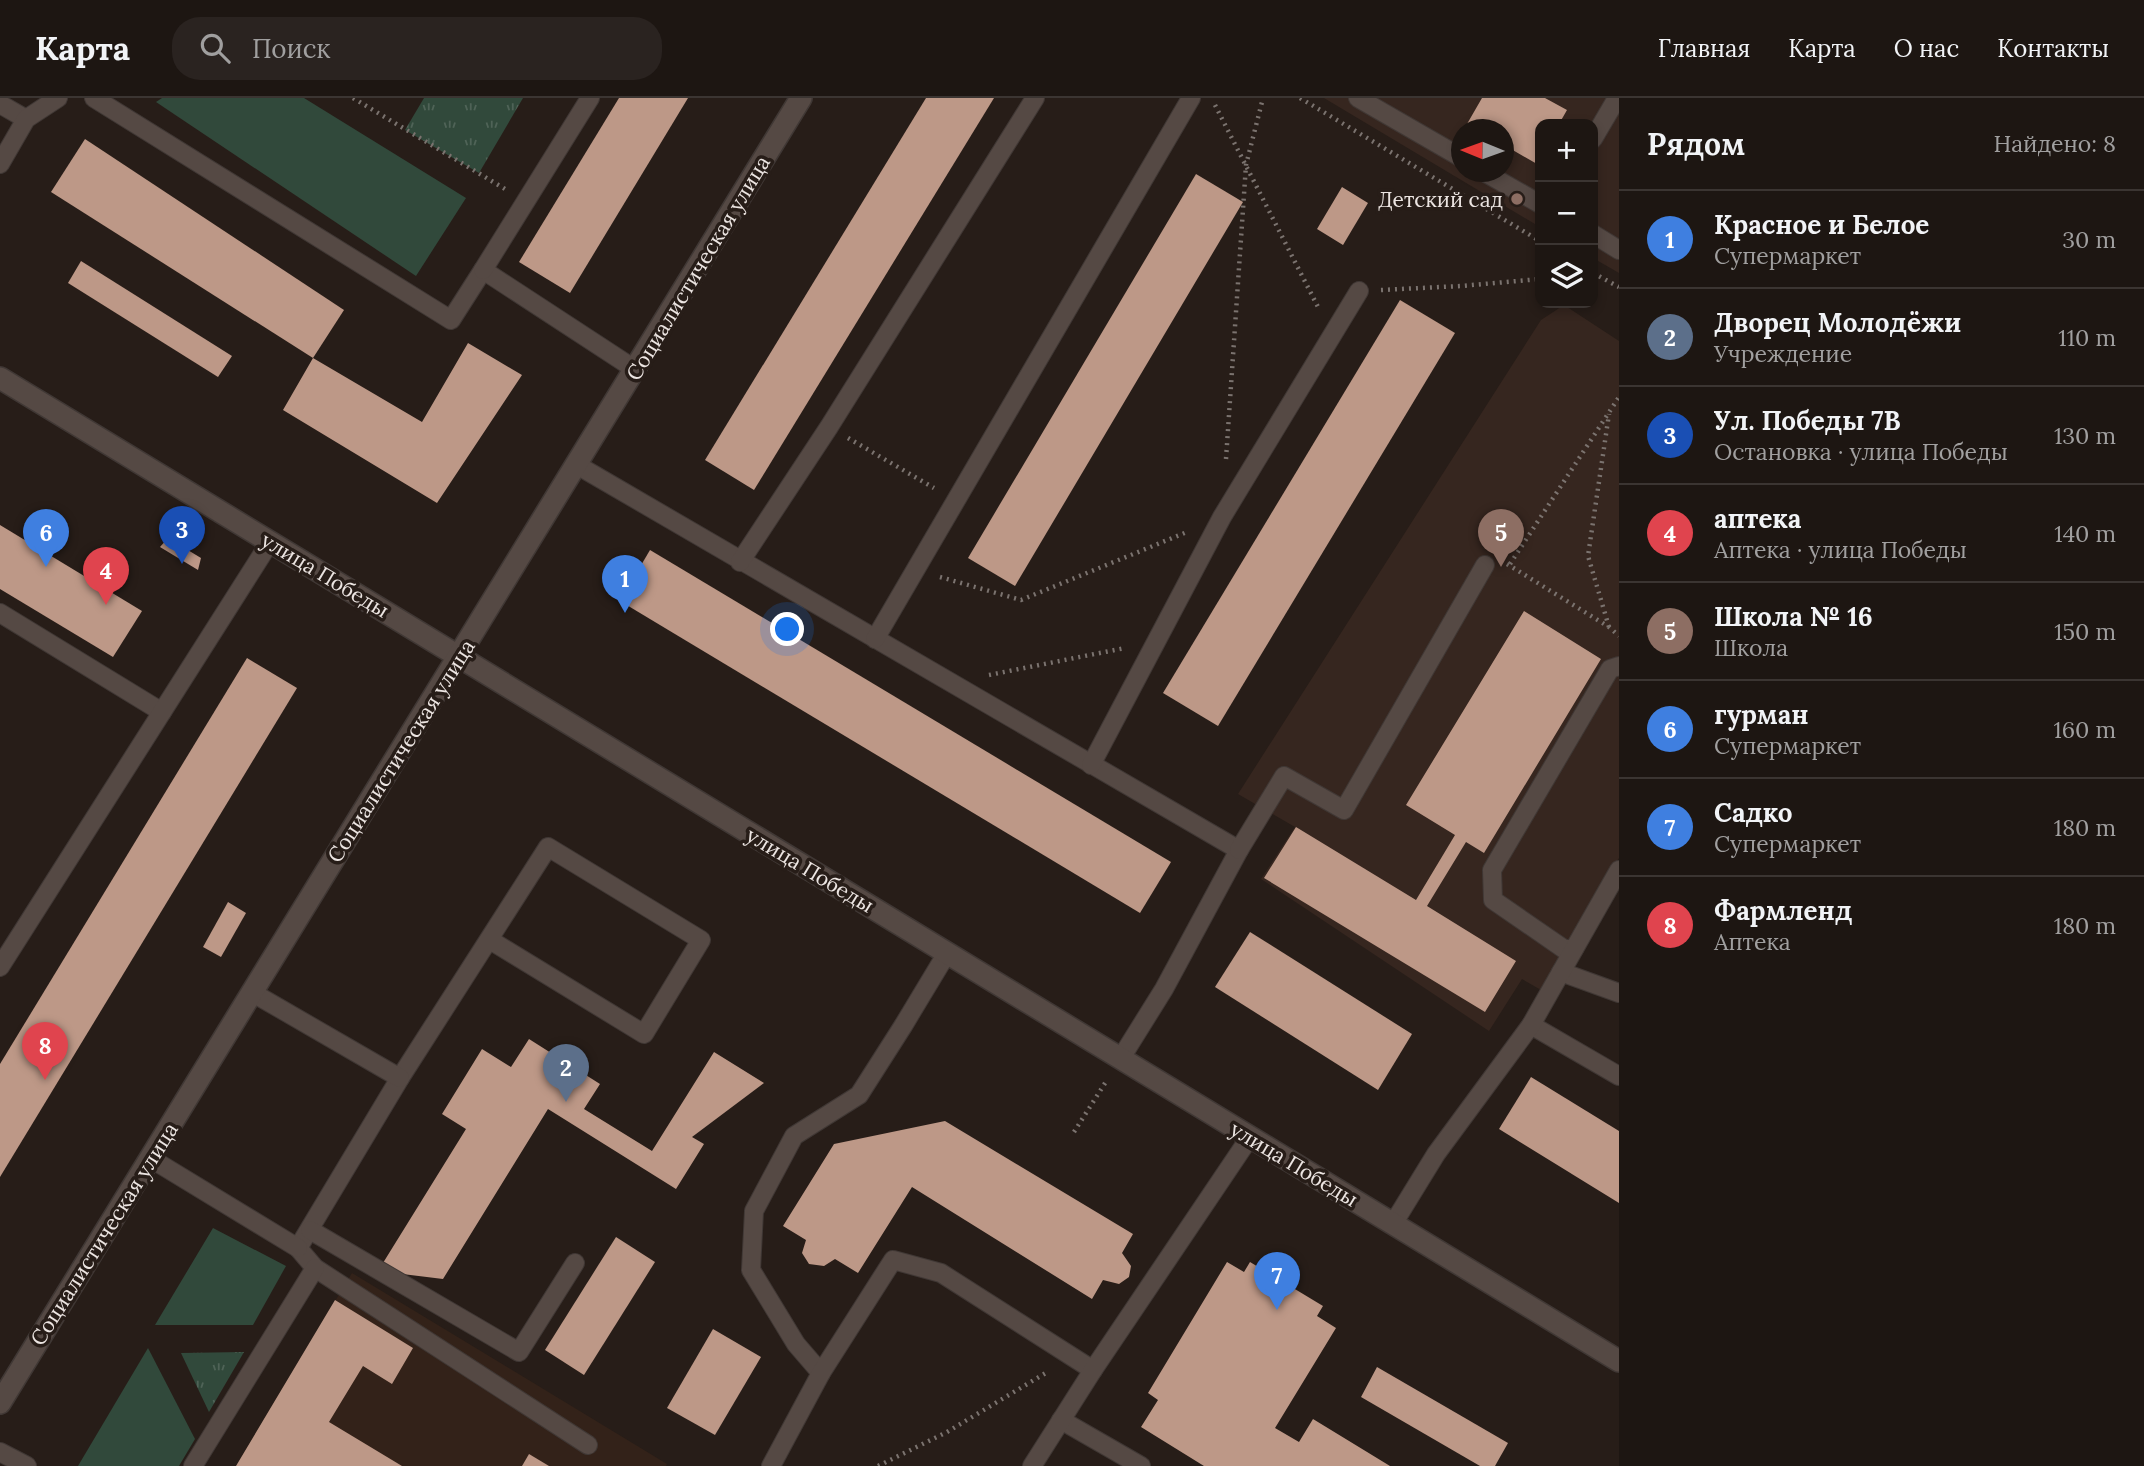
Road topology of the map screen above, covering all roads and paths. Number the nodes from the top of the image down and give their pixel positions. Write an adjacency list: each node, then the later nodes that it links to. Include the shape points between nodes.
1 (58, 98): 15 (lane)
2 (94, 98): 26 (lane, via 451,320)
3 (353, 98): 21 (path)
4 (590, 98): 21 (lane)
5 (801, 98): 32 (street, Социалистическая улица)
6 (1035, 98): 36 (lane)
7 (1191, 98): 39 (lane)
8 (1211, 98): 19 (path)
9 (1263, 98): 19 (path)
10 (1300, 98): 24 (path)
11 (1358, 98): 14 (lane)
12 (1617, 98): 16 (lane)
13 (0, 104): 15 (lane)
14 (1385, 105): 17 (lane)
15 (26, 119): 18 (lane)
16 (1598, 130)
17 (1451, 151)
18 (0, 164)
19 (1245, 165): 31 (path); 37 (path)
20 (1502, 182): 22 (lane)
21 (527, 201): 26 (lane)
22 (1535, 201)
23 (1598, 237): 25 (lane)
24 (1535, 238)
25 (1619, 250)
26 (483, 270): 32 (lane)
27 (1598, 276): 29 (path)
28 (1535, 279): 30 (path)
29 (1619, 287)
30 (1359, 291): 31 (lane)
31 (1332, 335): 40 (lane)
32 (636, 370): 38 (street, Социалистическая улица)
33 (0, 378): 41 (street, улица Победы)
34 (1619, 397): 35 (path)
35 (1609, 414): 44 (path); 47 (path, via 1588,556)
36 (829, 427): 39 (path); 42 (lane)
37 (1226, 463)
38 (577, 465): 42 (lane); 51 (street, Социалистическая улица)
39 (956, 500): 45 (lane)
40 (1222, 517): 45 (path, via 1021,600); 50 (lane)
41 (270, 542): 51 (street, улица Победы); 54 (lane)
42 (740, 562): 49 (lane)
43 (1485, 565): 44 (path); 56 (lane, via 1344,810 1284,776)
44 (1510, 565): 47 (path)
45 (916, 570): 49 (lane)
46 (0, 613): 54 (lane)
47 (1609, 627): 48 (path)
48 (1619, 636)
49 (875, 639): 53 (lane)
50 (1156, 641): 53 (path); 55 (lane)
51 (459, 657): 60 (street, улица Победы); 63 (street, Социалистическая улица)
52 (1619, 666): 59 (lane, via 1609,669 1492,870 1493,900 1564,949)
53 (950, 683): 55 (lane)
54 (162, 712): 61 (lane)
55 (1091, 765): 56 (lane)
56 (1239, 850): 66 (lane)
57 (1619, 870): 59 (lane)
58 (490, 940): 58 (lane, via 643,1034 701,940 548,847); 68 (lane)
59 (1574, 949): 62 (lane)
60 (947, 953): 66 (street, улица Победы); 80 (lane, via 859,1095 794,1136 754,1211 751,1270 796,1344)
61 (3, 956)
62 (1561, 972): 64 (lane); 65 (lane)
63 (253, 993): 68 (lane); 71 (street, Социалистическая улица)
64 (1619, 993)
65 (1531, 1025): 67 (lane); 72 (lane, via 1436,1154)
66 (1121, 1058): 69 (path); 70 (street, улица Победы)
67 (1619, 1076)
68 (400, 1078): 73 (lane)
69 (1074, 1132)
70 (1250, 1137): 72 (street, улица Победы); 79 (lane)
71 (150, 1158): 74 (lane); 81 (street, Социалистическая улица)
72 (1393, 1224): 78 (street, улица Победы)
73 (310, 1230): 74 (lane); 75 (lane, via 519,1352)
74 (298, 1248): 76 (lane)
75 (575, 1263)
76 (316, 1268): 83 (lane); 87 (lane)
77 (1073, 1357): 79 (lane); 80 (lane, via 941,1273 893,1260); 88 (path, via 947,1432)
78 (1619, 1362)
79 (1093, 1370): 82 (lane)
80 (821, 1373): 85 (lane)
81 (0, 1403)
82 (1060, 1420): 89 (lane); 90 (lane)
83 (588, 1446)
84 (0, 1452): 86 (lane)
85 (777, 1464)
86 (27, 1466)
87 (193, 1466)
88 (878, 1466)
89 (1032, 1466)
90 (1141, 1466)

